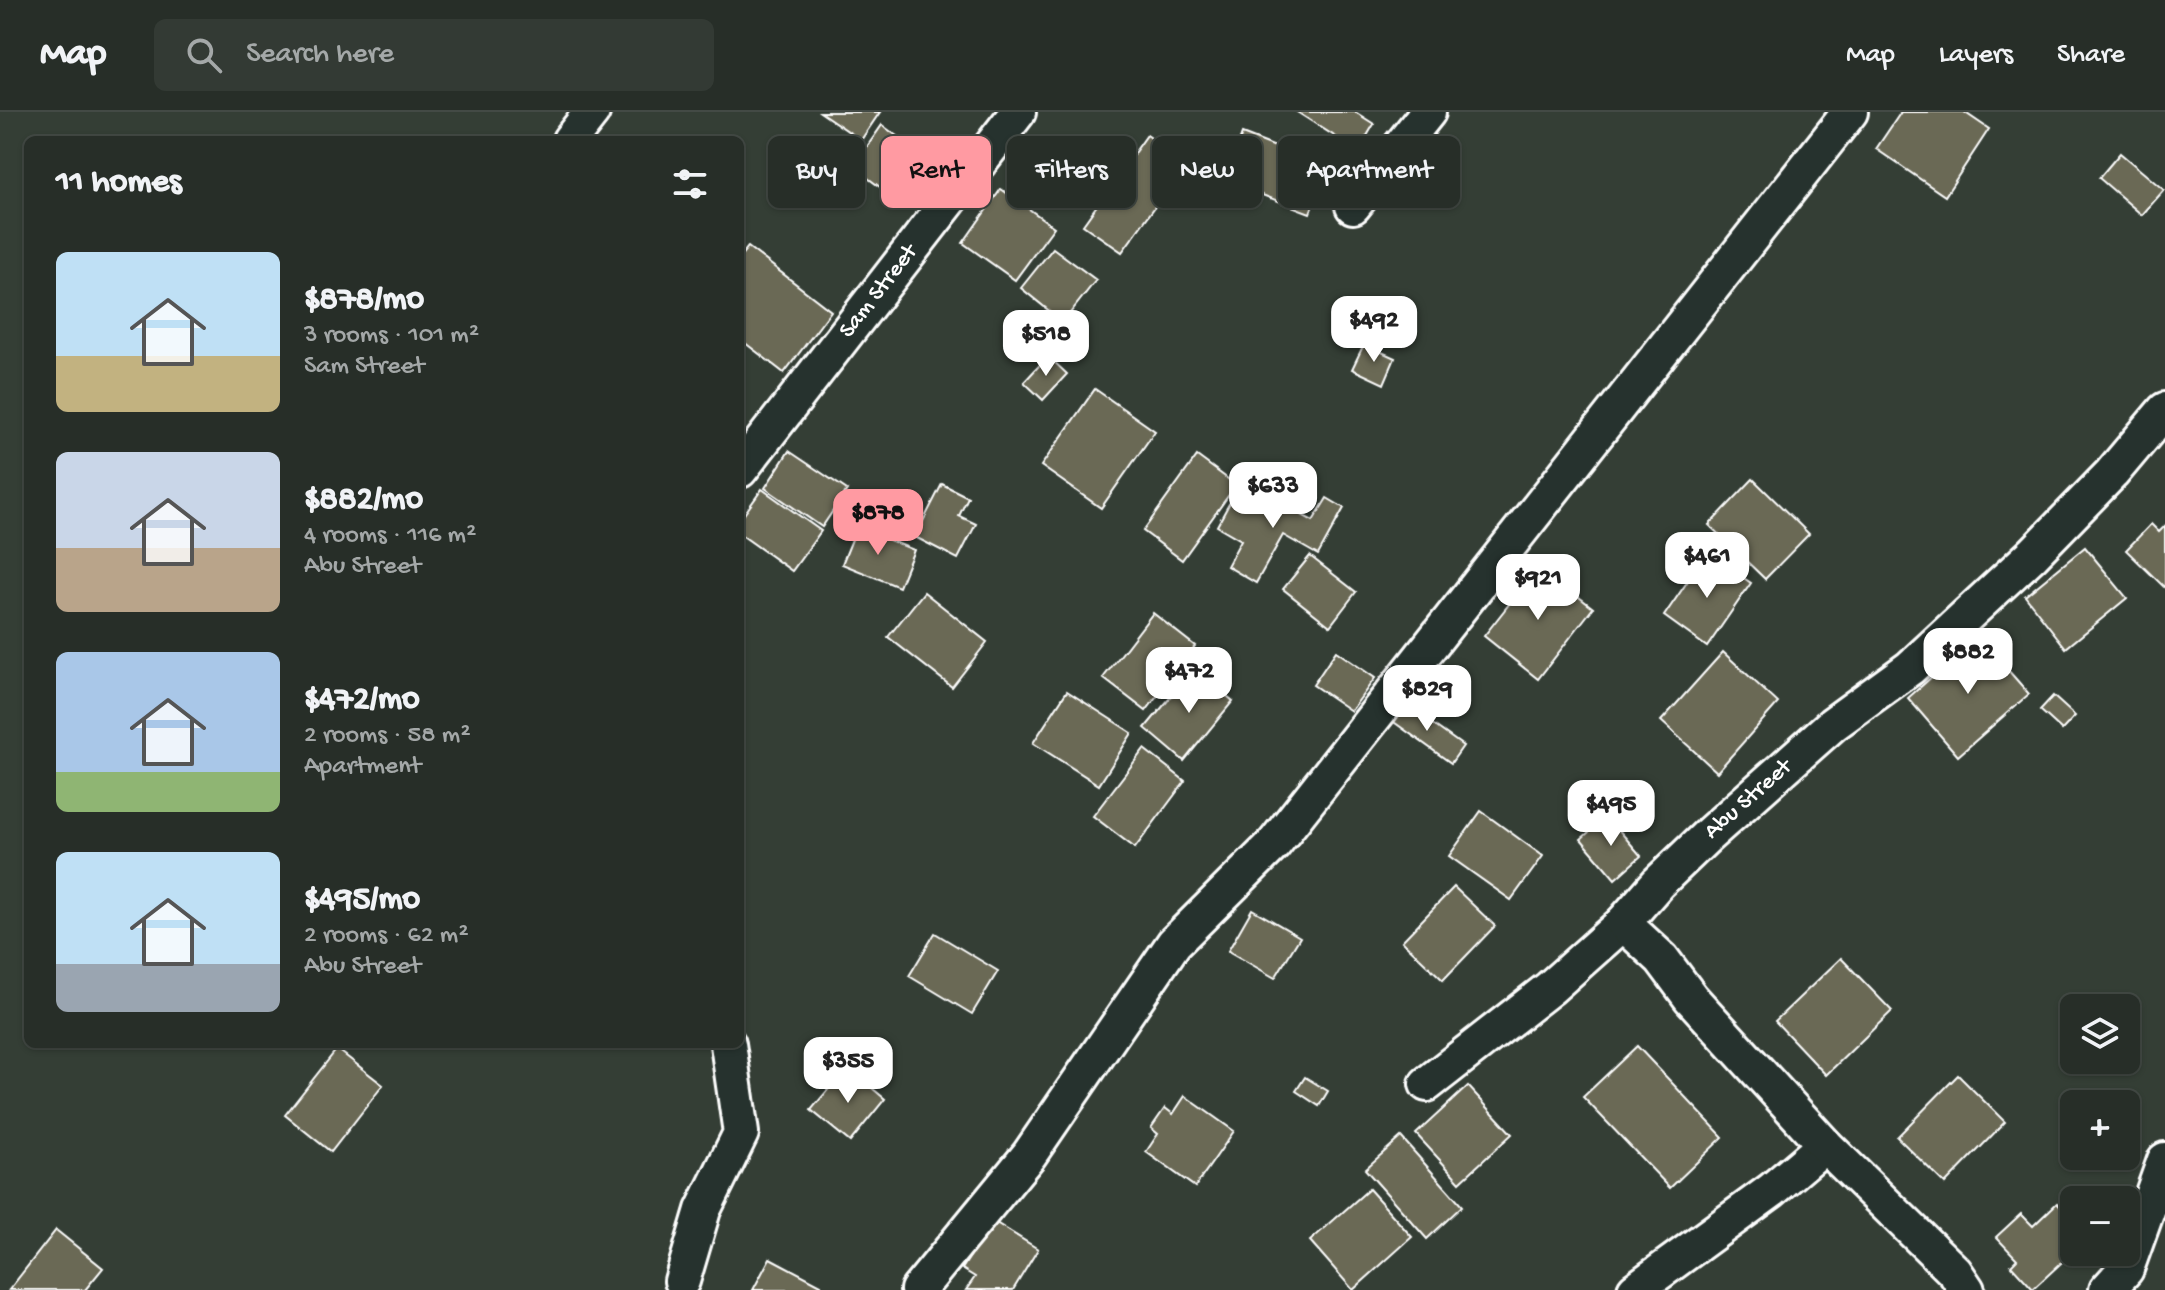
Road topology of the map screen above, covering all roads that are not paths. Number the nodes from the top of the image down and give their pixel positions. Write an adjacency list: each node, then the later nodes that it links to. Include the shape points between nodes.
1 (592, 112): 5 (street)
2 (1018, 112): 8 (street, Sam Street)
3 (1428, 112): 6 (street)
4 (1850, 112): 15 (street, via 1274,844 1174,943 1029,1155)
5 (573, 136)
6 (1409, 136)
7 (2165, 410): 9 (street, Abu Street, via 2033,554 1910,668 1833,724 1706,837)
8 (744, 465)
9 (1623, 923): 11 (street, Abu Street); 12 (street, via 1662,959)
10 (729, 1048): 14 (street, via 741,1133 703,1210)
11 (1427, 1084)
12 (1825, 1145): 16 (street); 17 (street, via 1955,1272)
13 (2165, 1160): 18 (street, via 2126,1269)
14 (682, 1281)
15 (918, 1290)
16 (1635, 1290)
17 (1967, 1290)
18 (2107, 1290)

